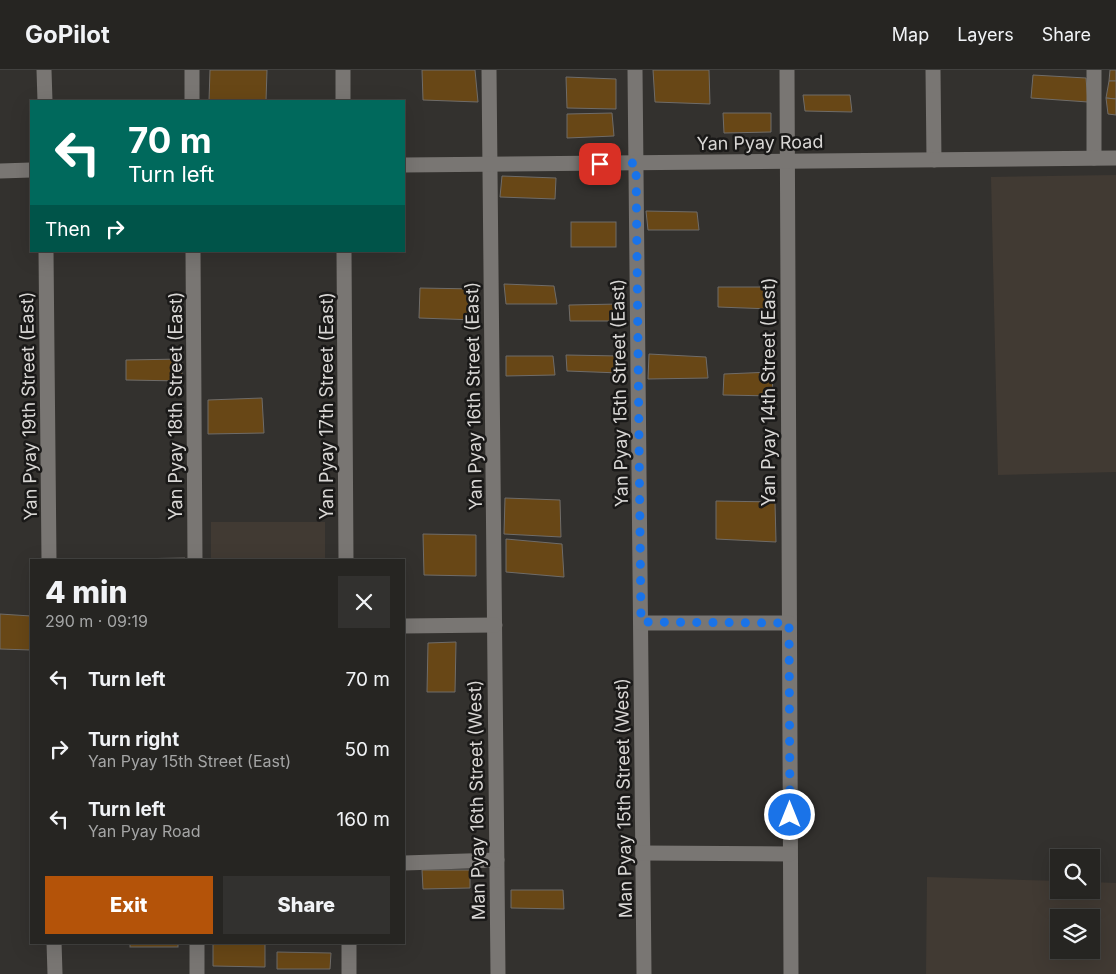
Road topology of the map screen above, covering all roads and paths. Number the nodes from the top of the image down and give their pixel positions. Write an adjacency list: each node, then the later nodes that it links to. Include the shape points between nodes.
1 (44, 70): 9 (street)
2 (192, 70): 10 (street)
3 (343, 70): 11 (street)
4 (489, 70): 18 (street, Yan Pyay 16th Street (East))
5 (636, 70): 16 (street, Yan Pyay 15th Street (East))
6 (787, 70): 15 (street, Yan Pyay 14th Street (East))
7 (933, 70): 14 (street)
8 (1094, 70): 12 (street)
9 (45, 100)
10 (192, 100)
11 (343, 100)
12 (1094, 158): 13 (street, Yan Pyay Road); 14 (street, Yan Pyay Road)
13 (1116, 158)
14 (934, 160): 15 (street, Yan Pyay Road)
15 (787, 162): 16 (street, Yan Pyay Road); 28 (street, Yan Pyay 14th Street (East))
16 (636, 163): 18 (street, Yan Pyay Road); 27 (street, Yan Pyay 15th Street (East))
17 (405, 165): 18 (street, Yan Pyay Road)
18 (490, 165): 29 (street, Yan Pyay 16th Street (East))
19 (30, 170): 20 (street)
20 (0, 171)
21 (46, 252): 24 (street, Yan Pyay 19th Street (East))
22 (194, 252): 25 (street, Yan Pyay 18th Street (East))
23 (344, 252): 26 (street, Yan Pyay 17th Street (East))
24 (49, 559)
25 (195, 559)
26 (346, 559)
27 (641, 622): 28 (street); 31 (street, Man Pyay 15th Street (West))
28 (789, 623): 32 (street, Yan Pyay 14th Street (East))
29 (494, 625): 30 (street); 33 (street, Man Pyay 16th Street (West))
30 (405, 626)
31 (643, 853): 32 (street); 42 (street, Man Pyay 15th Street (West))
32 (790, 854): 43 (street, Yan Pyay 14th Street (East))
33 (497, 860): 34 (street); 41 (street, Man Pyay 16th Street (West))
34 (405, 863)
35 (54, 944): 38 (street)
36 (197, 944): 39 (street)
37 (349, 944): 40 (street)
38 (55, 974)
39 (197, 974)
40 (349, 974)
41 (498, 974)
42 (644, 974)
43 (790, 974)

